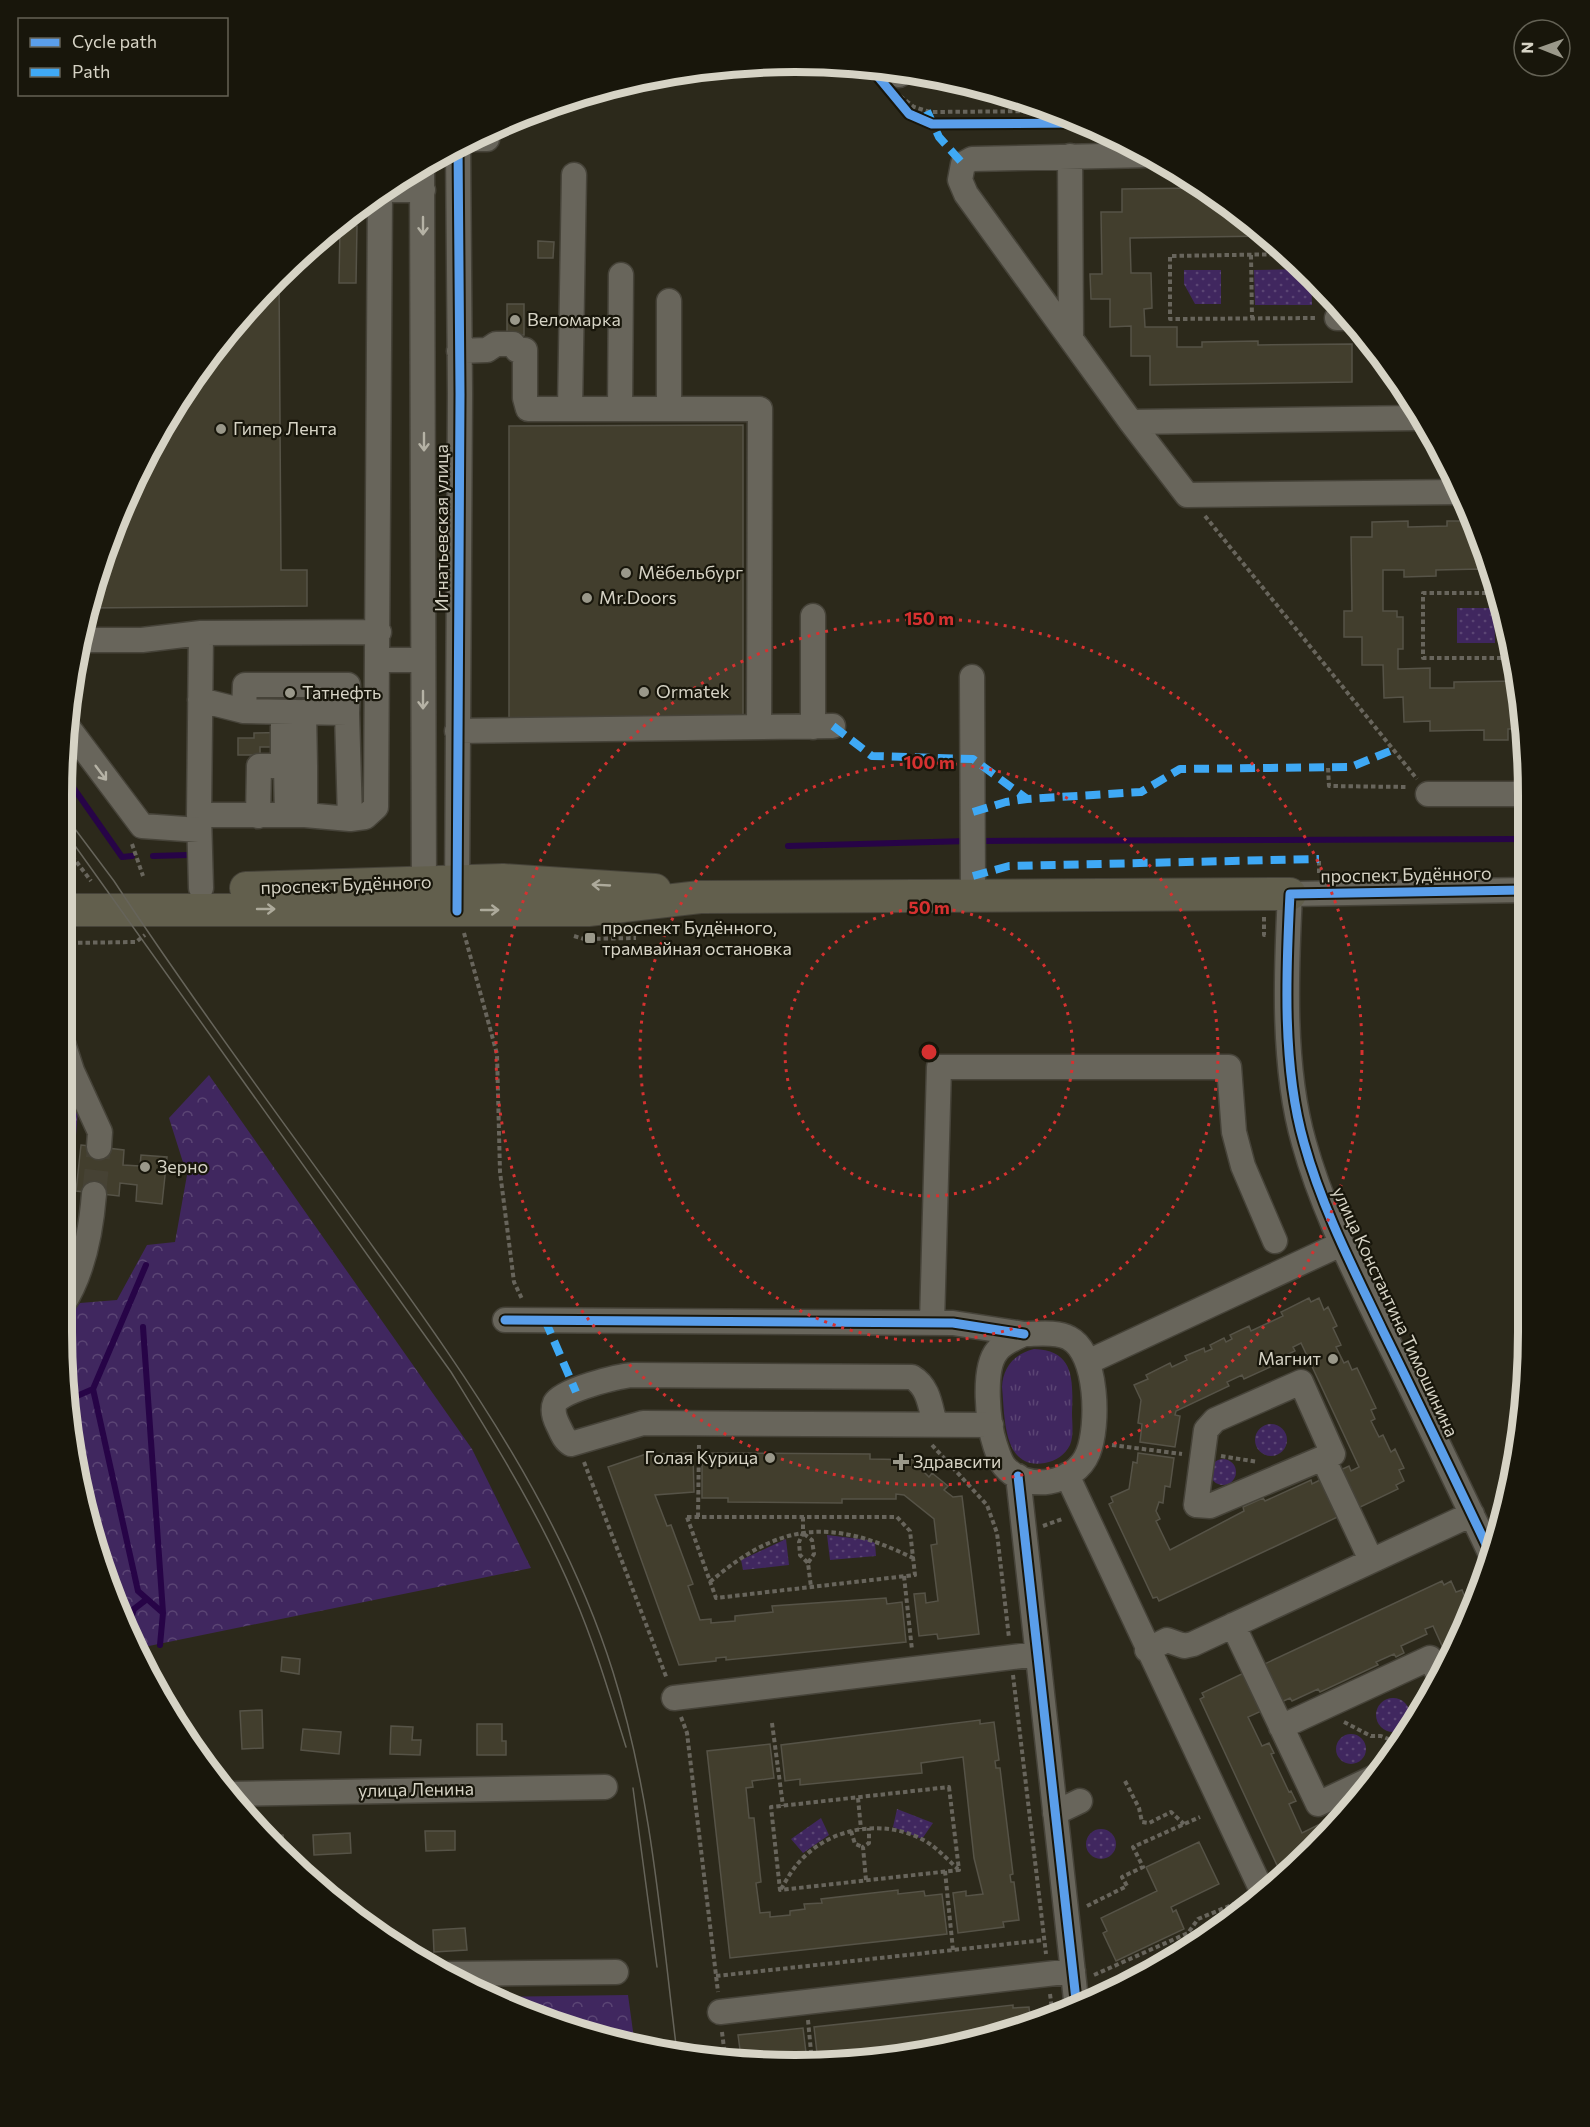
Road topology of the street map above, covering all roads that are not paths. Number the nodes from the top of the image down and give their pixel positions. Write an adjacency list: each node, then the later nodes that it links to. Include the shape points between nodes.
1 (1130, 155): 3 (street)
2 (458, 156): 10 (street, Игнатьевская улица)
3 (1070, 156): 9 (street); 9 (street, via 972,159 963,164 960,180 966,194)
4 (574, 175): 13 (street)
5 (422, 179): 11 (street, Игнатьевская улица, one-way to 11)
6 (378, 205): 20 (street)
7 (621, 275): 14 (street)
8 (669, 301): 15 (street)
9 (1071, 339): 17 (street)
10 (459, 351): 12 (street, Игнатьевская улица); 13 (street, via 487,351 496,344 513,344 517,350 525,350 528,409)
11 (424, 394): 12 (street); 24 (street, Игнатьевская улица, one-way to 24)
12 (460, 394): 31 (street, Игнатьевская улица)
13 (570, 409): 14 (street)
14 (620, 409): 15 (street)
15 (669, 409): 30 (street, via 760,409)
16 (1409, 415): 17 (street)
17 (1131, 422): 18 (street, via 1187,495)
18 (1451, 492)
19 (813, 616): 30 (street, via 823,727)
20 (379, 632): 21 (street); 23 (street)
21 (201, 633): 22 (street, via 142,640); 26 (street)
22 (89, 640)
23 (379, 660): 24 (street); 38 (street, via 376,807 365,817)
24 (423, 660): 45 (street, Игнатьевская улица, one-way to 45)
25 (972, 677): 44 (street)
26 (200, 700): 27 (street); 39 (street)
27 (244, 711): 28 (street); 29 (street, via 245,685 315,685 348,686)
28 (294, 712): 29 (street); 33 (street)
29 (347, 713): 38 (street)
30 (759, 727): 31 (street)
31 (457, 731): 46 (street, Игнатьевская улица)
32 (75, 737): 39 (street, one-way to 39, via 142,826)
33 (291, 766): 36 (street, via 247,765); 37 (street)
34 (1425, 790): 35 (street)
35 (1518, 794)
36 (253, 816): 37 (street); 39 (street)
37 (296, 816): 38 (street)
38 (350, 819)
39 (199, 823): 41 (street)
40 (77, 886): 41 (main road, проспект Будённого)
41 (201, 888): 45 (main road, проспект Будённого)
42 (1518, 890): 43 (street, проспект Будённого)
43 (1290, 894): 44 (main road, проспект Будённого); 52 (street, улица Константина Тимошинина, via 1289,1012 1295,1098 1303,1142)
44 (973, 895): 46 (main road, проспект Будённого, via 700,897 588,910)
45 (423, 896): 46 (main road, проспект Будённого); 47 (main road, проспект Будённого, one-way to 45)
46 (459, 906)
47 (72, 910)
48 (72, 1071): 49 (street, via 100,1132)
49 (99, 1147)
50 (94, 1194): 53 (street, via 84,1253)
51 (1275, 1241): 55 (street, via 1237,1143 1229,1067 939,1067)
52 (1341, 1244): 57 (street); 63 (street, улица Константина Тимошинина)
53 (72, 1290)
54 (505, 1320): 55 (street)
55 (932, 1323): 56 (street, via 976,1325)
56 (1024, 1334): 57 (street, via 1067,1336 1077,1343); 58 (street, via 997,1351 990,1366)
57 (1088, 1362): 61 (street, via 1093,1385 1093,1430 1088,1454)
58 (990, 1425): 59 (street); 62 (street, via 1004,1466)
59 (930, 1430): 59 (street, via 643,1423 571,1444 555,1418 555,1403 562,1396 605,1380 633,1375 912,1377 926,1391)
60 (1323, 1458): 60 (street, via 1333,1454 1301,1382 1215,1420 1206,1430 1196,1505 1210,1506); 65 (street)
61 (1068, 1475): 62 (street, via 1041,1483); 67 (street)
62 (1018, 1476): 68 (street)
63 (1472, 1514): 64 (street, улица Константина Тимошинина); 65 (street)
64 (1486, 1544)
65 (1371, 1560): 66 (street)
66 (1233, 1625): 67 (street, via 1193,1644 1184,1646 1167,1640); 71 (street)
67 (1148, 1650): 77 (street)
68 (1037, 1654): 70 (street); 76 (street)
69 (1435, 1668): 71 (street, via 1430,1658)
70 (674, 1698)
71 (1281, 1727): 72 (street, via 1318,1804)
72 (1359, 1785)
73 (604, 1787): 74 (street, улица Ленина)
74 (239, 1794)
75 (1080, 1801): 76 (street)
76 (1055, 1813): 80 (street)
77 (1260, 1886)
78 (616, 1972): 79 (street)
79 (463, 1974)
80 (1080, 1974): 81 (street); 82 (street, via 1048,1974)
81 (1078, 1997)
82 (721, 2019)

